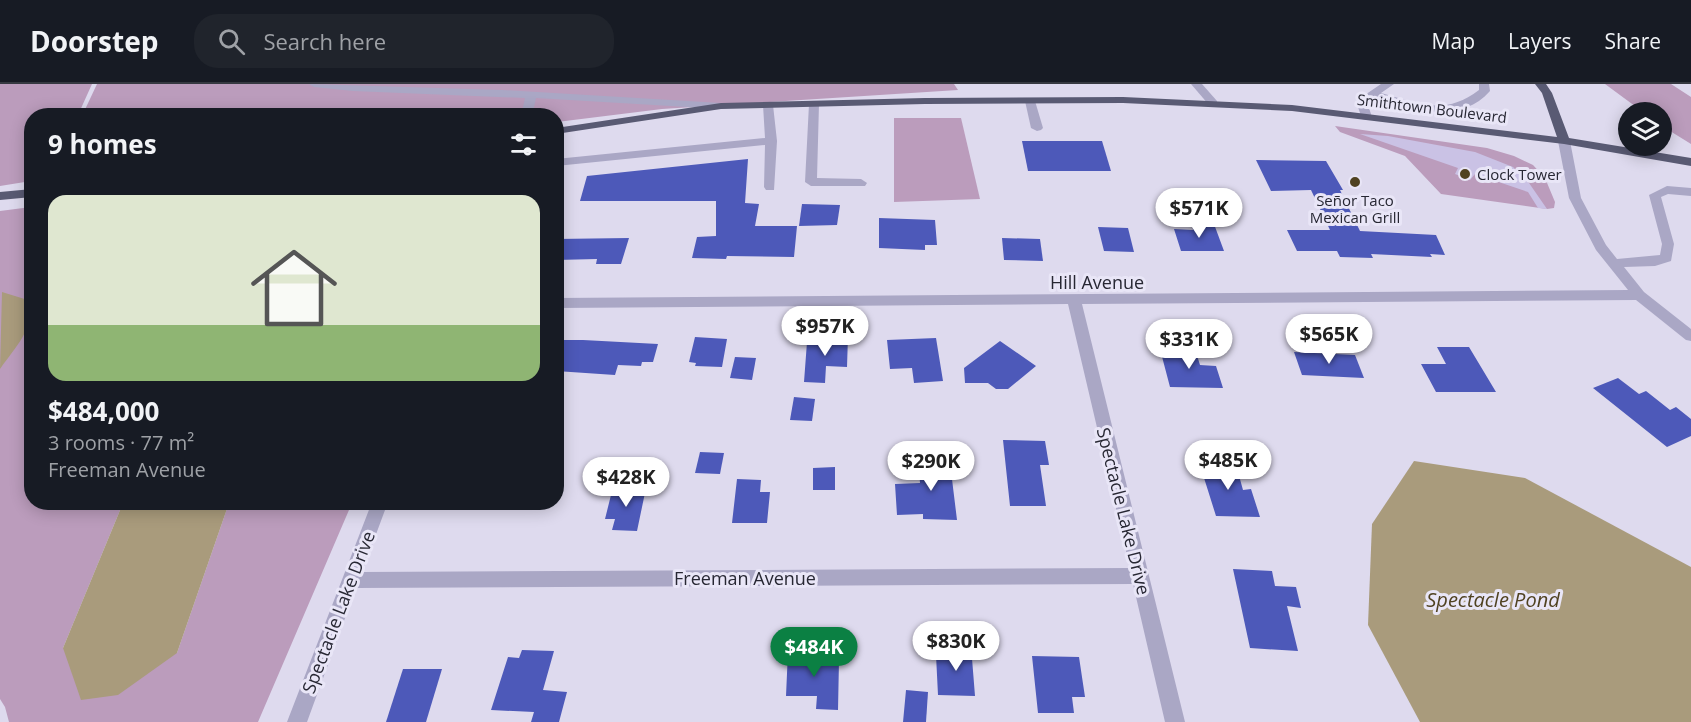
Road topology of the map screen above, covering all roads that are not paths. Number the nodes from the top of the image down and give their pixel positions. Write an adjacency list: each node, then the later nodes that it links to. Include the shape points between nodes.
1 (317, 84): 7 (street)
2 (1196, 84): 9 (street)
3 (1389, 84): 6 (street)
4 (1484, 84): 6 (street, via 1485,91 1477,97 1459,108 1449,109)
5 (1540, 84): 18 (main road)
6 (1372, 94): 14 (street, via 1361,101)
7 (531, 95): 12 (street); 13 (street)
8 (1030, 101): 9 (main road, Smithtown Boulevard); 10 (main road, Smithtown Boulevard); 15 (street)
9 (1213, 103): 14 (main road, Smithtown Boulevard)
10 (814, 104): 11 (main road, Smithtown Boulevard); 21 (street, via 811,182)
11 (768, 105): 12 (main road, Smithtown Boulevard); 17 (street)
12 (721, 106): 16 (main road, Smithtown Boulevard)
13 (528, 108)
14 (1366, 117): 18 (main road, Smithtown Boulevard)
15 (1037, 128)
16 (564, 130)
17 (771, 141): 19 (street); 22 (street)
18 (1564, 141): 20 (main road, Smithtown Boulevard); 26 (street, via 1575,198)
19 (564, 162)
20 (1691, 162)
21 (861, 183)
22 (770, 187)
23 (1691, 192): 26 (street, via 1667,190 1655,195 1668,244 1666,258)
24 (24, 194): 25 (main road)
25 (0, 196)
26 (1613, 263): 27 (street)
27 (1639, 295): 28 (street, Hill Avenue); 30 (street)
28 (1074, 301): 29 (street, Hill Avenue); 32 (street, Spectacle Lake Drive)
29 (564, 303)
30 (1691, 336)
31 (377, 510): 33 (street, Spectacle Lake Drive)
32 (1140, 576): 33 (street, Freeman Avenue); 35 (street, Spectacle Lake Drive)
33 (350, 580): 34 (street, Spectacle Lake Drive)
34 (297, 722)
35 (1175, 722)

